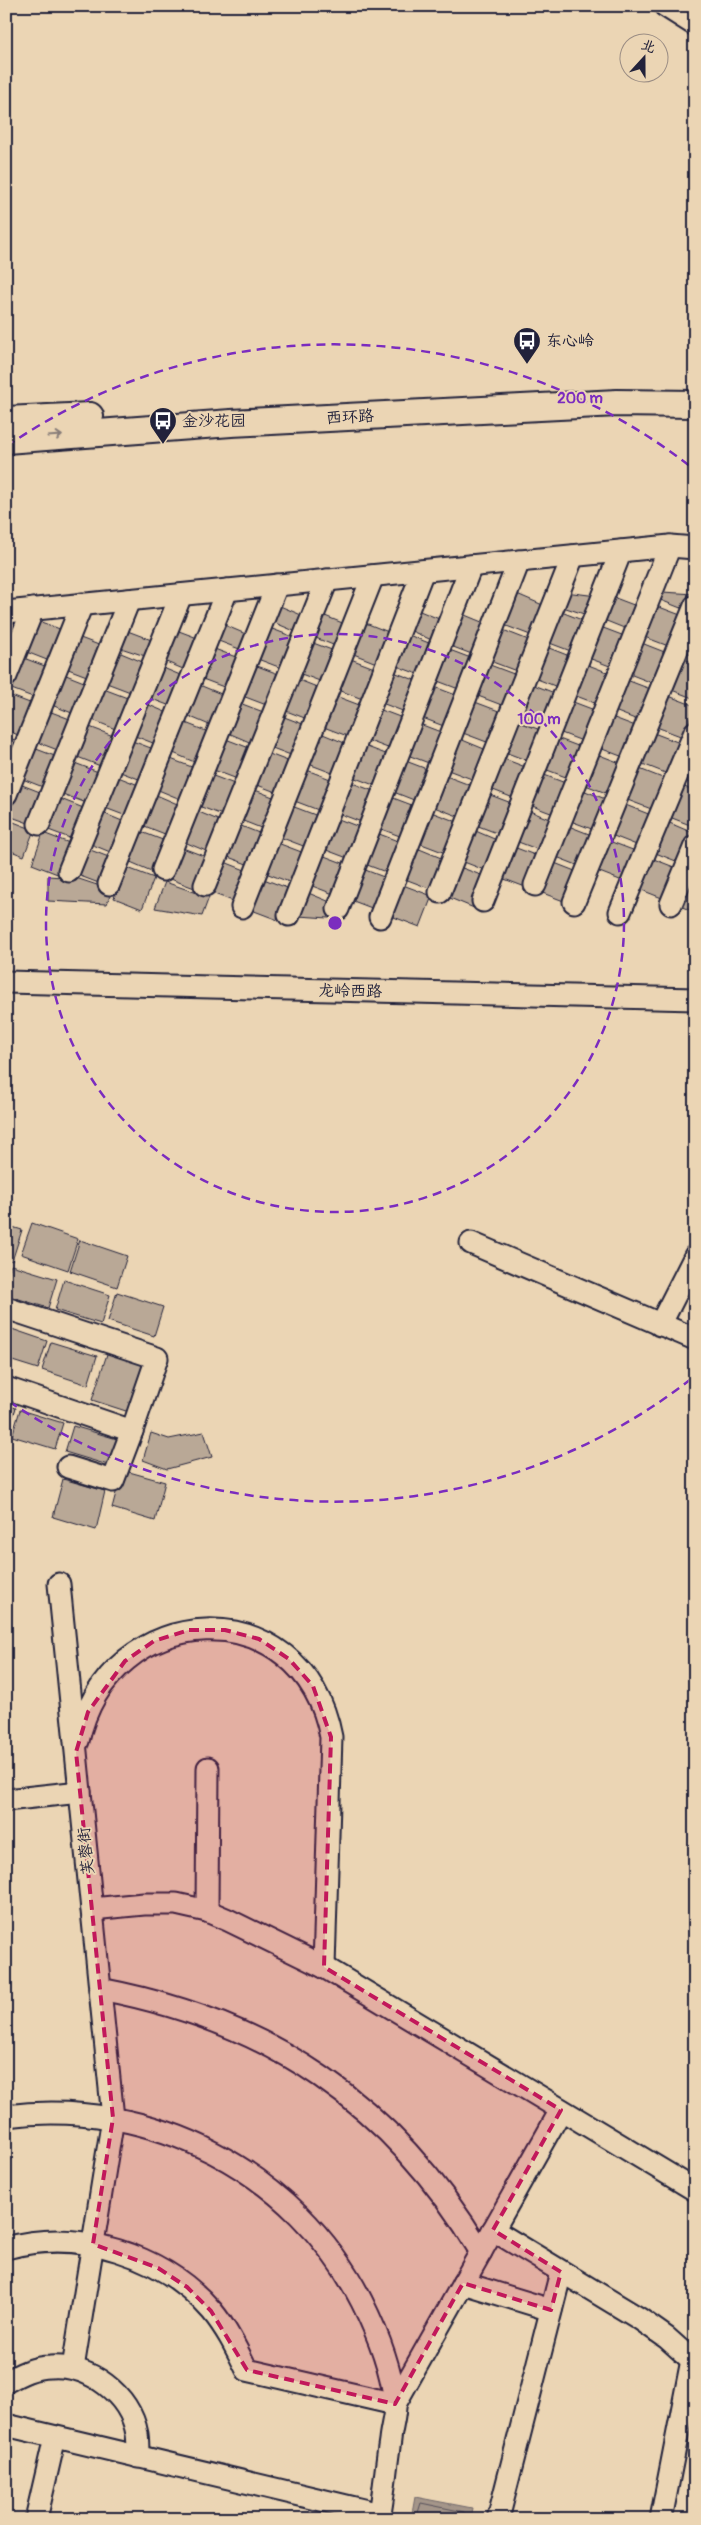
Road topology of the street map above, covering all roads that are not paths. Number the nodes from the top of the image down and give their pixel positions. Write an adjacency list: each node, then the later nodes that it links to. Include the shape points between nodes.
1 (665, 6): 2 (street)
2 (695, 25)
3 (695, 389): 5 (main road, 西环路, via 619,388 252,409)
4 (695, 404): 5 (main road, 西环路, one-way to 4, via 608,404)
5 (9, 431)
6 (670, 546): 7 (street); 8 (street); 31 (street)
7 (695, 548)
8 (621, 551): 9 (street); 34 (street)
9 (573, 556): 10 (street); 33 (street)
10 (519, 561): 11 (street); 41 (street)
11 (471, 566): 12 (street); 38 (street)
12 (423, 571): 13 (street); 40 (street)
13 (373, 576): 14 (street); 37 (street)
14 (327, 580): 15 (street); 32 (street)
15 (277, 585): 16 (street); 29 (street)
16 (227, 590): 17 (street); 30 (street)
17 (181, 595): 18 (street); 28 (street)
18 (129, 600): 19 (street); 26 (street)
19 (82, 604): 21 (street); 25 (street)
20 (695, 606): 35 (street)
21 (33, 609): 22 (street); 23 (street)
22 (6, 612)
23 (6, 676)
24 (695, 732): 39 (street)
25 (6, 794)
26 (40, 824)
27 (695, 846): 36 (street)
28 (69, 870)
29 (163, 870)
30 (109, 884)
31 (535, 885)
32 (205, 886)
33 (440, 892)
34 (483, 901)
35 (574, 902)
36 (671, 904)
37 (242, 907)
38 (338, 909)
39 (620, 912)
40 (289, 915)
41 (380, 917)
42 (6, 982): 43 (street, 龙岭西路)
43 (695, 1000)
44 (471, 1243): 47 (street)
45 (695, 1256): 47 (street)
46 (6, 1308): 50 (street, via 157,1358)
47 (660, 1325): 48 (street)
48 (695, 1339)
49 (6, 1388): 50 (street)
50 (132, 1432): 51 (street, via 113,1481)
51 (68, 1467)
52 (59, 1584): 53 (street, 芙蓉街)
53 (76, 1752): 55 (street, 芙蓉街); 59 (street, via 80,1732 98,1693 125,1661 154,1641 189,1630 225,1630 259,1639 290,1659 313,1686 331,1736)
54 (208, 1768): 58 (street)
55 (80, 1792): 56 (street); 57 (street, 芙蓉街)
56 (6, 1800)
57 (92, 1909): 58 (street, via 160,1903); 60 (street, 芙蓉街)
58 (207, 1911): 59 (street)
59 (324, 1967): 61 (street)
60 (100, 1989): 63 (street, 芙蓉街); 68 (street, via 173,2005 208,2017 242,2031 307,2066 366,2110 399,2142 441,2191)
61 (562, 2110): 64 (street); 65 (street)
62 (6, 2116): 63 (street, via 53,2113)
63 (113, 2118): 66 (street, 芙蓉街); 75 (street, via 173,2134 214,2152 254,2176 300,2216 339,2263 366,2309 387,2366)
64 (695, 2190)
65 (493, 2230): 68 (street); 69 (street)
66 (93, 2244): 67 (street, via 56,2241); 73 (street, 芙蓉街); 75 (street, via 126,2253 187,2287 212,2311 232,2339 247,2370)
67 (6, 2248)
68 (481, 2252): 70 (street)
69 (561, 2272): 71 (street); 72 (street, via 640,2320)
70 (463, 2283): 71 (street); 75 (street)
71 (551, 2310): 81 (street)
72 (694, 2361): 82 (street)
73 (73, 2368): 74 (street, via 49,2367 26,2371); 78 (street, via 95,2377 128,2410 137,2433)
74 (6, 2382)
75 (395, 2404): 79 (street)
76 (6, 2425): 77 (street)
77 (55, 2437): 78 (street); 80 (street)
78 (138, 2457): 79 (street)
79 (379, 2516)
80 (36, 2519)
81 (498, 2519)
82 (661, 2519)

